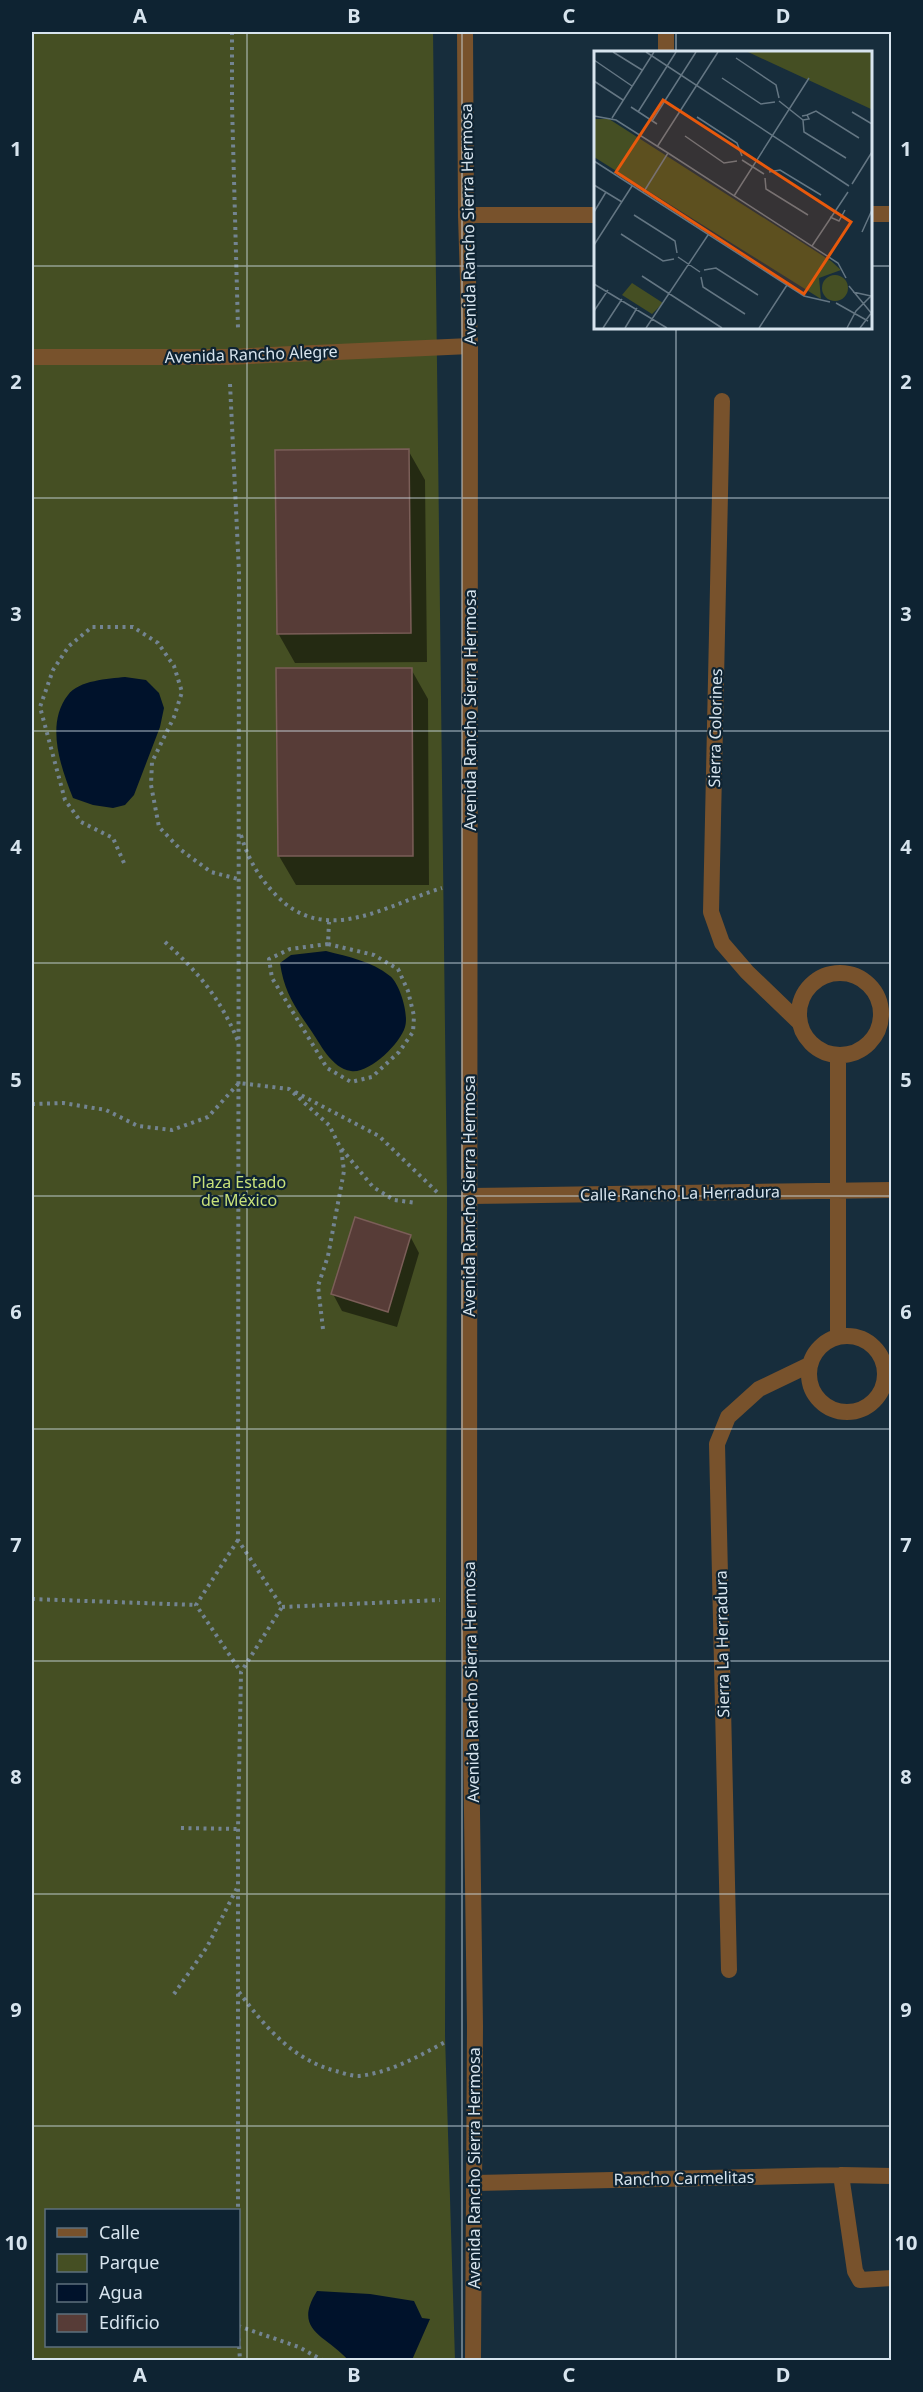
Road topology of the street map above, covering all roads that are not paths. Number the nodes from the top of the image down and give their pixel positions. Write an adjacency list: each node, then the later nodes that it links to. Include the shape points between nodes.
1 (465, 32): 6 (street, Avenida Rancho Sierra Hermosa)
2 (666, 32): 3 (street)
3 (666, 51)
4 (872, 214): 5 (street)
5 (891, 214)
6 (466, 215): 7 (street); 8 (street, Avenida Rancho Sierra Hermosa)
7 (594, 215)
8 (470, 346): 9 (street, Avenida Rancho Alegre, via 228,357); 17 (street, Avenida Rancho Sierra Hermosa)
9 (32, 357)
10 (722, 401): 12 (street, Sierra Colorines, via 711,912 722,943)
11 (891, 1016): 13 (street)
12 (799, 1022): 13 (street, via 799,1005 806,990 819,978 835,972 867,982 877,996 881,1013); 14 (street, Sierra Colorines, via 807,1039 820,1051)
13 (878, 1029): 14 (street, via 868,1044 854,1053)
14 (837, 1055): 15 (street)
15 (839, 1190): 16 (street, Calle Rancho La Herradura); 17 (street, Calle Rancho La Herradura); 18 (street)
16 (891, 1190)
17 (469, 1196): 24 (street, Avenida Rancho Sierra Hermosa)
18 (838, 1336): 19 (street, Sierra La Herradura, via 820,1347); 20 (street, via 859,1337 877,1349)
19 (809, 1365): 20 (street, via 810,1385 815,1394 820,1402 837,1412 856,1412 873,1404 885,1388); 21 (street, Sierra La Herradura, via 759,1389 728,1417 717,1444)
20 (889, 1370)
21 (729, 1970)
22 (841, 2175): 23 (street, Rancho Carmelitas); 24 (street, Rancho Carmelitas); 25 (street, via 855,2271 860,2280)
23 (891, 2176)
24 (476, 2183): 26 (street, Avenida Rancho Sierra Hermosa)
25 (891, 2278)
26 (473, 2361)

